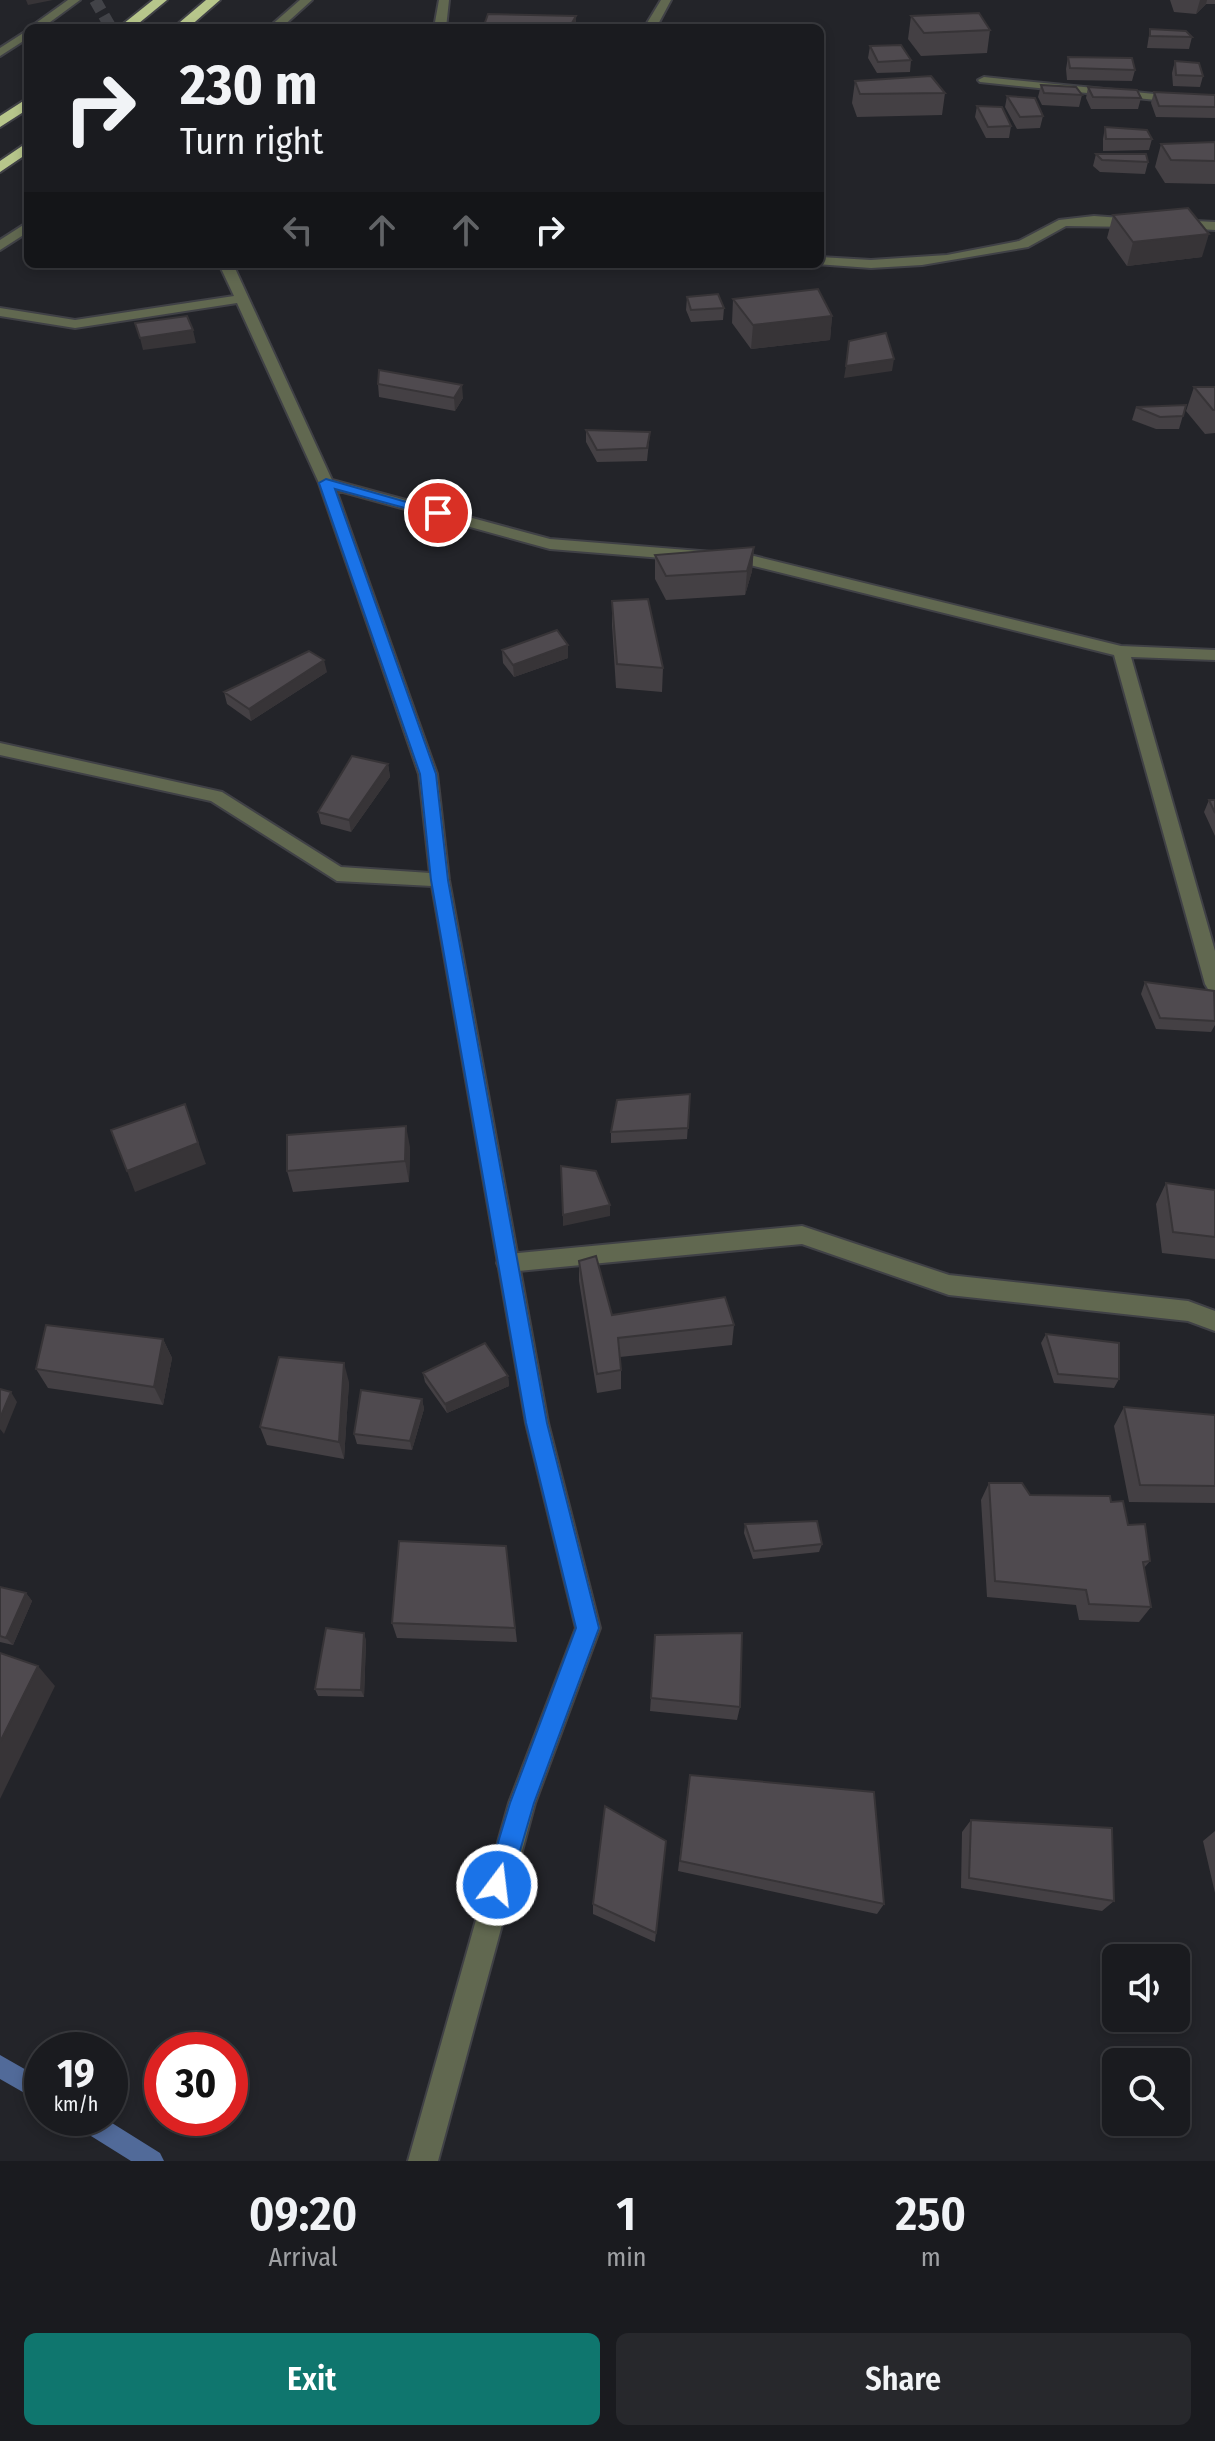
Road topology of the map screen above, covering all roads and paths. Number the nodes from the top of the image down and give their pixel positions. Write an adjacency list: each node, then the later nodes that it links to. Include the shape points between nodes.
1 (75, 0): 7 (street)
2 (161, 0): 8 (highway)
3 (214, 0): 9 (highway)
4 (307, 0): 10 (street)
5 (444, 0): 11 (street)
6 (666, 0): 12 (street)
7 (41, 24)
8 (130, 24)
9 (185, 24)
10 (279, 24)
11 (441, 24)
12 (652, 24)
13 (24, 36): 14 (street)
14 (0, 53)
15 (984, 80): 16 (street)
16 (1215, 103)
17 (24, 105): 18 (highway)
18 (0, 123)
19 (24, 149): 20 (highway)
20 (0, 168)
21 (1215, 226): 24 (street, via 1077,222 1054,225 1030,242 959,259 864,266)
22 (24, 229): 23 (street)
23 (0, 246)
24 (824, 261)
25 (228, 268): 26 (street)
26 (240, 299): 27 (street, via 75,324); 28 (street)
27 (0, 312)
28 (326, 483): 29 (street, via 550,544 750,560); 32 (street, via 428,774)
29 (1121, 651): 30 (street); 33 (street)
30 (1215, 655)
31 (0, 749): 32 (street, via 216,796 337,874)
32 (440, 880): 34 (street)
33 (1215, 984)
34 (508, 1263): 35 (street, via 802,1235 949,1285 1188,1311); 36 (street, via 537,1423 588,1628 522,1803)
35 (1215, 1321)
36 (423, 2161)

